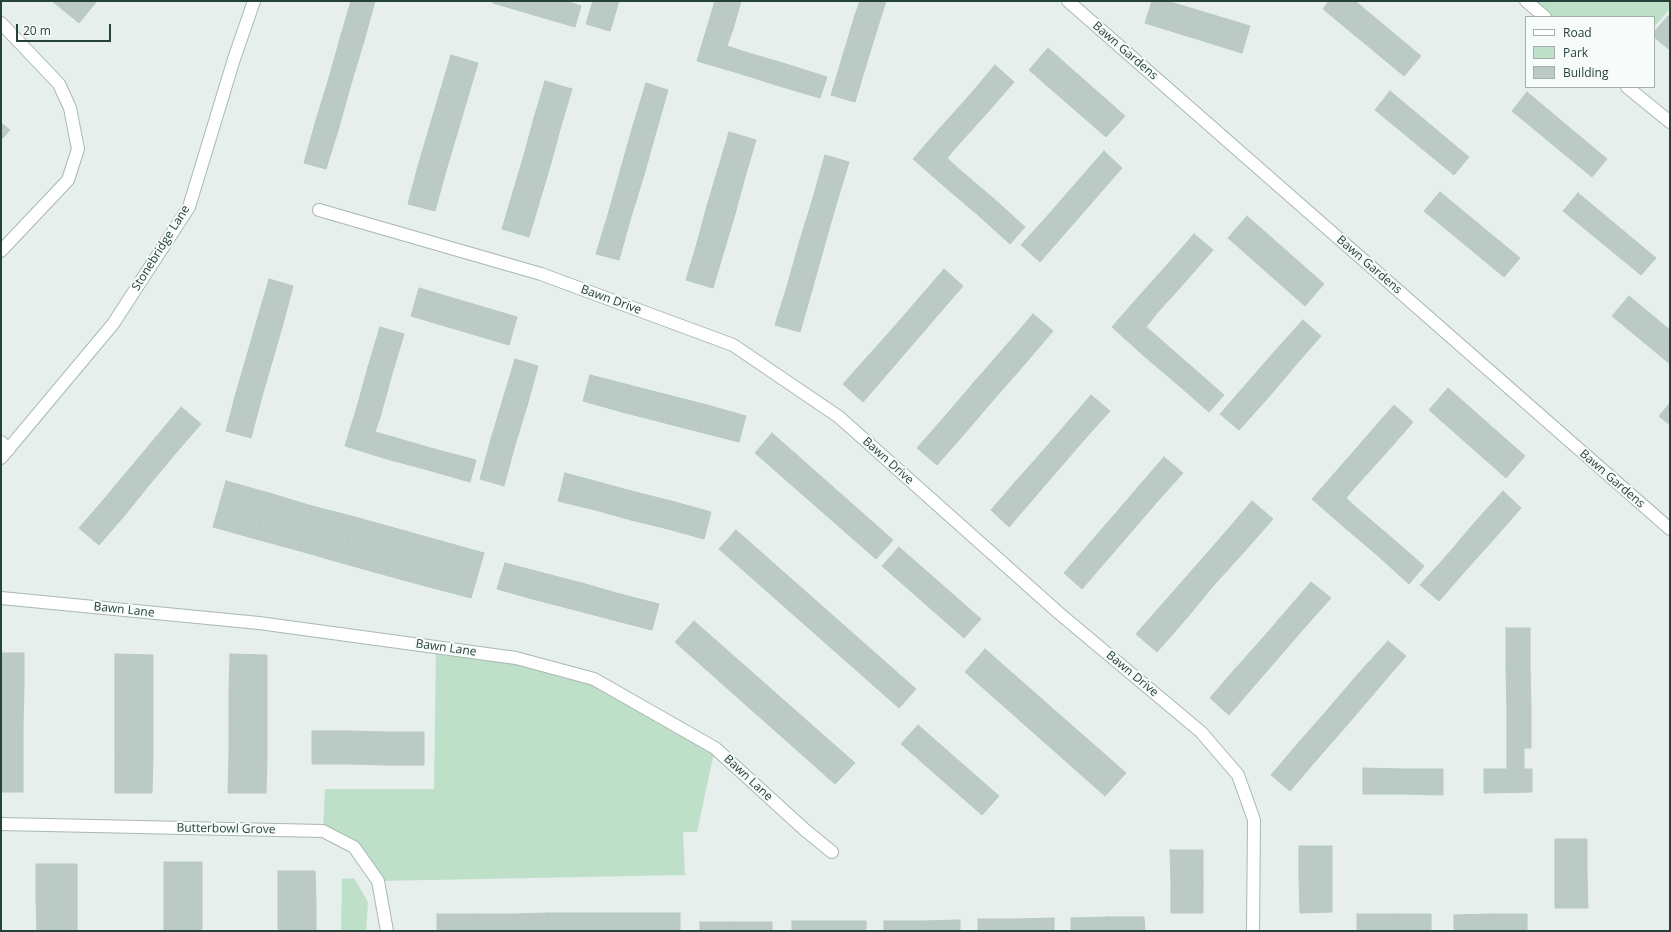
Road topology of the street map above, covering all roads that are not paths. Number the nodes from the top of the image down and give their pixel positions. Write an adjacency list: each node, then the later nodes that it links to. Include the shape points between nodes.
1 (254, 1): 10 (street, Stonebridge Lane, via 189,207 113,324)
2 (1068, 1): 11 (street, Bawn Gardens)
3 (1526, 1): 4 (street)
4 (1544, 16)
5 (1, 23): 9 (street, via 59,84 70,108 78,149 68,180)
6 (1628, 88): 7 (street)
7 (1670, 122)
8 (319, 210): 16 (street, Bawn Drive, via 541,274 733,345 839,417 1060,614 1201,732 1238,775 1254,820)
9 (1, 251)
10 (4, 450)
11 (1670, 529)
12 (1, 598): 14 (street, Bawn Lane, via 259,623 509,657 594,679 715,748)
13 (1, 824): 15 (street, Butterbowl Grove, via 323,831 354,847 378,881)
14 (832, 852)
15 (387, 931)
16 (1253, 931)

